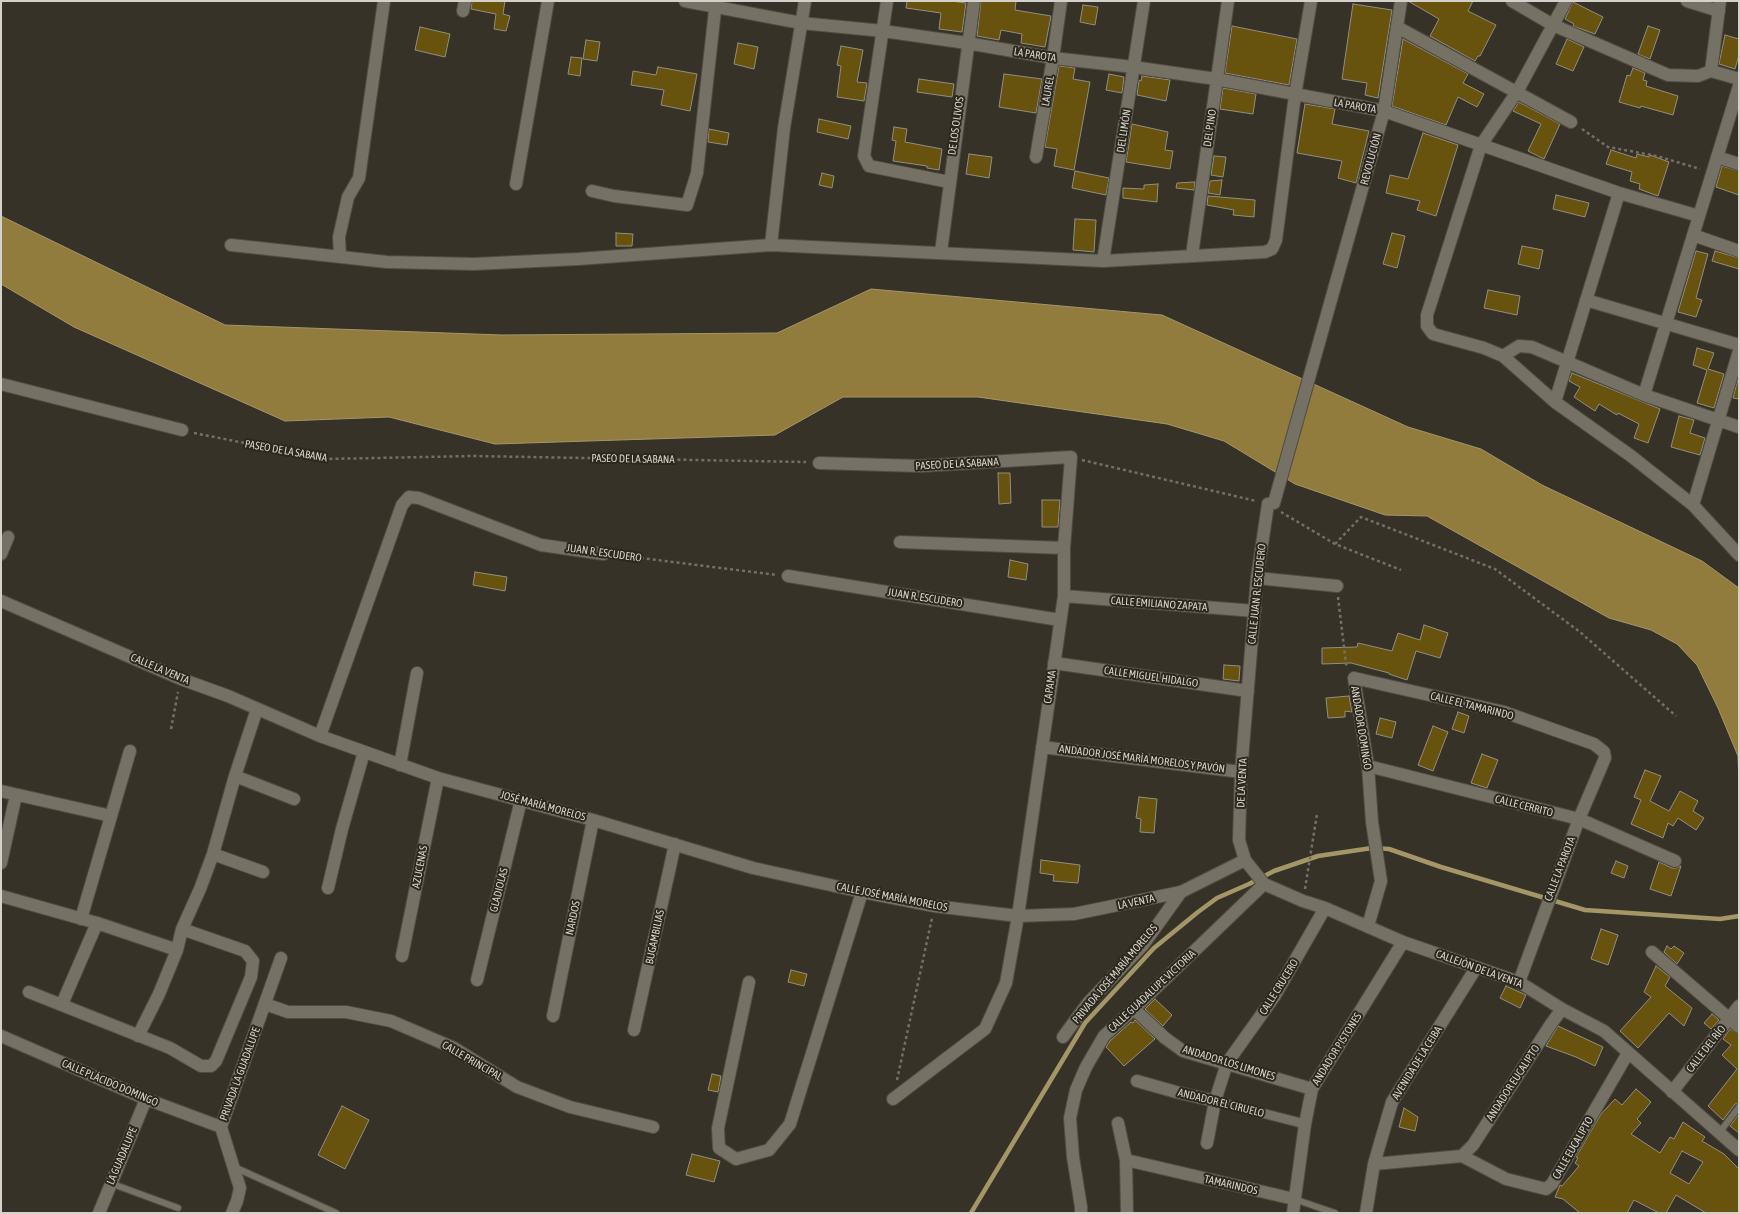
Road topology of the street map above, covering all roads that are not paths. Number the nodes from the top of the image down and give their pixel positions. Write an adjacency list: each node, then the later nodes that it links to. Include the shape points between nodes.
1 (384, 1): 47 (street, via 359,178 348,197 339,237)
2 (548, 1): 37 (street)
3 (685, 1): 15 (street, LA PAROTA)
4 (805, 1): 17 (street)
5 (887, 1): 20 (street)
6 (974, 1): 21 (street, DE LOS OLIVOS)
7 (1061, 1): 22 (street, LAUREL)
8 (1144, 1): 23 (street, DEL LIMÓN)
9 (1228, 1): 25 (street, DEL PINO)
10 (1310, 1): 29 (street)
11 (1401, 1): 19 (street, REVOLUCIÓN)
12 (1512, 1): 18 (street)
13 (1566, 1): 18 (street)
14 (1687, 1): 16 (street)
15 (716, 4): 17 (street, LA PAROTA); 38 (street, via 697,173 686,204)
16 (1719, 6): 24 (street)
17 (801, 23): 20 (street, LA PAROTA); 43 (street, via 784,128)
18 (1553, 25): 24 (street, via 1668,75 1698,76); 28 (street)
19 (1397, 27): 28 (street); 30 (street, REVOLUCIÓN)
20 (883, 31): 21 (street, LA PAROTA); 36 (street, via 864,156 869,166)
21 (967, 43): 22 (street, LA PAROTA); 36 (street, DE LOS OLIVOS)
22 (1054, 58): 23 (street, LA PAROTA); 33 (street, LAUREL)
23 (1134, 67): 25 (street, LA PAROTA); 48 (street, DEL LIMÓN)
24 (1711, 71): 26 (street)
25 (1216, 79): 29 (street, LA PAROTA); 46 (street, DEL PINO)
26 (1739, 79)
27 (1739, 86): 34 (street)
28 (1516, 92): 31 (street); 32 (street)
29 (1295, 95): 30 (street, LA PAROTA); 46 (street, via 1276,240 1272,249 1265,252)
30 (1384, 111): 32 (street, LA PAROTA); 63 (street, REVOLUCIÓN, via 1335,291)
31 (1571, 122)
32 (1481, 145): 39 (street, LA PAROTA); 53 (street, via 1427,315 1427,326 1433,334)
33 (1036, 157)
34 (1717, 157): 35 (street); 40 (street)
35 (1739, 164)
36 (949, 182): 45 (street, DE LOS OLIVOS)
37 (516, 184)
38 (592, 191)
39 (1619, 193): 40 (street, LA PAROTA); 49 (street)
40 (1699, 216): 41 (street)
41 (1693, 235): 44 (street); 50 (street)
42 (231, 245): 47 (street)
43 (771, 245): 45 (street); 47 (street, via 474,264 387,262)
44 (1739, 251)
45 (941, 252): 48 (street)
46 (1192, 255): 48 (street)
47 (340, 256)
48 (1103, 261)
49 (1586, 300): 50 (street); 54 (street)
50 (1666, 323): 51 (street); 56 (street)
51 (1739, 345)
52 (1739, 351): 58 (street)
53 (1503, 356): 54 (street, via 1519,346 1532,348); 57 (street)
54 (1567, 363): 56 (street); 57 (street)
55 (1, 384): 60 (street)
56 (1644, 394): 58 (street)
57 (1555, 402): 64 (street)
58 (1718, 419): 59 (street); 64 (street)
59 (1739, 426)
60 (182, 430)
61 (1071, 457): 62 (street, PASEO DE LA SABANA, via 920,466); 67 (street, CAPAMA)
62 (819, 463)
63 (1272, 504): 72 (street, CALLE JUAN R. ESCUDERO)
64 (1693, 504): 70 (street)
65 (8, 537): 68 (street)
66 (900, 542): 67 (street)
67 (1064, 548): 74 (street, CAPAMA)
68 (1, 554)
69 (604, 554): 83 (street, JUAN R. ESCUDERO, via 541,545 419,498 409,497 402,505)
70 (1739, 554)
71 (788, 576): 77 (street, JUAN R. ESCUDERO)
72 (1257, 578): 73 (street); 76 (street, CALLE JUAN R. ESCUDERO)
73 (1337, 586)
74 (1064, 596): 76 (street, CALLE EMILIANO ZAPATA); 77 (street, CAPAMA)
75 (1, 601): 82 (street, CALLE LA VENTA)
76 (1255, 611): 81 (street, CALLE JUAN R. ESCUDERO)
77 (1060, 620): 78 (street, CAPAMA)
78 (1054, 663): 81 (street, CALLE MIGUEL HIDALGO); 84 (street, CAPAMA)
79 (417, 674): 88 (street)
80 (1354, 678): 87 (street, CALLE EL TAMARINDO, via 1504,712 1594,744 1604,752); 89 (street, ANDADOR DOMINGO)
81 (1248, 691): 90 (street, DE LA VENTA)
82 (257, 709): 83 (street, CALLE LA VENTA); 91 (street)
83 (320, 736): 86 (street, JOSÉ MARÍA MORELOS)
84 (1042, 746): 90 (street, ANDADOR JOSÉ MARÍA MORELOS Y PAVÓN); 113 (street, CAPAMA)
85 (130, 751): 97 (street)
86 (364, 752): 88 (street, JOSÉ MARÍA MORELOS); 108 (street)
87 (1605, 758): 98 (street, CALLE LA PAROTA)
88 (400, 765): 92 (street, JOSÉ MARÍA MORELOS)
89 (1368, 766): 98 (street, CALLE CERRITO); 116 (street, ANDADOR DOMINGO, via 1381,881)
90 (1242, 772): 102 (street, DE LA VENTA, via 1239,840)
91 (235, 776): 95 (street); 101 (street)
92 (438, 778): 96 (street, JOSÉ MARÍA MORELOS); 121 (street, AZUCENAS)
93 (1, 791): 94 (street)
94 (16, 795): 97 (street); 104 (street)
95 (294, 799)
96 (521, 800): 99 (street, JOSÉ MARÍA MORELOS); 124 (street, GLADIOLAS)
97 (111, 816): 114 (street)
98 (1579, 819): 103 (street, CALLE CERRITO); 126 (street, CALLE LA PAROTA)
99 (593, 820): 100 (street, JOSÉ MARÍA MORELOS); 133 (street, NARDOS)
100 (675, 844): 105 (street, JOSÉ MARÍA MORELOS); 136 (street, BUGAMBILIAS)
101 (212, 854): 106 (street); 117 (street)
102 (1245, 860): 107 (street, DE LA VENTA); 110 (street, LA VENTA)
103 (1675, 861)
104 (1, 863)
105 (768, 871): 109 (street, CALLE JOSÉ MARÍA MORELOS)
106 (263, 872)
107 (1262, 883): 112 (street, CALLEJÓN DE LA VENTA, via 1303,902); 131 (street, CALLE GUADALUPE VICTORIA)
108 (328, 888)
109 (862, 892): 113 (street, CALLE JOSÉ MARÍA MORELOS, via 934,906); 125 (street, via 790,1124 769,1150 736,1159 719,1148 718,1128)
110 (1181, 892): 113 (street, LA VENTA, via 1074,914); 139 (street, PRIVADA JOSÉ MARÍA MORELOS, via 1143,945 1088,1003)
111 (1, 896): 114 (street)
112 (1326, 908): 116 (street, CALLEJÓN DE LA VENTA); 141 (street, CALLE CRUCERO, via 1274,997)
113 (1018, 916): 146 (street, CAPAMA, via 1006,983 985,1028)
114 (81, 919): 115 (street)
115 (97, 923): 119 (street); 128 (street)
116 (1368, 926): 118 (street, CALLEJÓN DE LA VENTA)
117 (182, 929): 119 (street); 138 (street, via 245,951 253,961 251,977 216,1061 211,1066 201,1066 170,1048)
118 (1403, 942): 123 (street, CALLEJÓN DE LA VENTA); 143 (street, ANDADOR PISTONES)
119 (177, 950): 138 (street)
120 (1652, 952): 134 (street)
121 (402, 956)
122 (281, 958): 129 (street, PRIVADA LA GUADALUPE)
123 (1476, 968): 126 (street, CALLEJÓN DE LA VENTA); 158 (street, AVENIDA DE LA CEIBA, via 1392,1102)
124 (477, 980)
125 (749, 982)
126 (1519, 982): 132 (street, CALLEJÓN DE LA VENTA)
127 (29, 992): 128 (street)
128 (62, 1004): 138 (street)
129 (265, 1004): 151 (street, PRIVADA LA GUADALUPE); 152 (street, CALLE PRINCIPAL, via 288,1012 346,1012 391,1021 454,1048 517,1087 570,1106)
130 (1739, 1006): 134 (street, CALLE DEL RÍO)
131 (1134, 1009): 141 (street, ANDADOR LOS LIMONES, via 1183,1052); 166 (street, CALLE GUADALUPE VICTORIA, via 1104,1036 1086,1067 1072,1104 1070,1118 1073,1157)
132 (1562, 1009): 140 (street, CALLEJÓN DE LA VENTA, via 1604,1031); 156 (street, ANDADOR EUCALIPTO, via 1473,1145)
133 (553, 1016)
134 (1730, 1018): 135 (street); 144 (street, CALLE DEL RÍO)
135 (1739, 1027)
136 (634, 1030)
137 (1, 1036): 145 (street, CALLE PLÁCIDO DOMINGO)
138 (138, 1036)
139 (1064, 1037)
140 (1628, 1053): 144 (street, CALLEJÓN DE LA VENTA); 156 (street, CALLE EUCALIPTO, via 1552,1184 1546,1189 1506,1179)
141 (1227, 1063): 143 (street, ANDADOR LOS LIMONES); 147 (street, CALLE CRUCERO)
142 (1137, 1081): 147 (street, ANDADOR EL CIRUELO)
143 (1312, 1089): 150 (street, ANDADOR PISTONES)
144 (1672, 1092): 153 (street, CALLEJÓN DE LA VENTA)
145 (146, 1099): 151 (street, CALLE PLÁCIDO DOMINGO); 160 (street, LA GUADALUPE)
146 (893, 1099)
147 (1215, 1101): 150 (street, ANDADOR EL CIRUELO); 154 (street, CALLE CRUCERO)
148 (1739, 1107): 153 (lane)
149 (1118, 1123): 157 (street)
150 (1305, 1124): 161 (street, ANDADOR PISTONES)
151 (221, 1127): 159 (street, PRIVADA LA GUADALUPE)
152 (653, 1128)
153 (1719, 1133): 155 (street, CALLEJÓN DE LA VENTA)
154 (1208, 1143)
155 (1739, 1150)
156 (1462, 1156): 158 (street)
157 (1126, 1160): 161 (street, TAMARINDOS); 167 (street)
158 (1374, 1164): 170 (street, AVENIDA DE LA CEIBA)
159 (232, 1166): 164 (street, PRIVADA LA GUADALUPE, via 240,1188); 165 (lane)
160 (110, 1183): 162 (lane); 163 (street, LA GUADALUPE)
161 (1294, 1199): 168 (street, ANDADOR PISTONES); 169 (lane, TAMARINDOS)
162 (178, 1208)
163 (99, 1213)
164 (232, 1213)
165 (336, 1213)
166 (1081, 1213)
167 (1127, 1213)
168 (1293, 1213)
169 (1335, 1213)
170 (1366, 1213)

